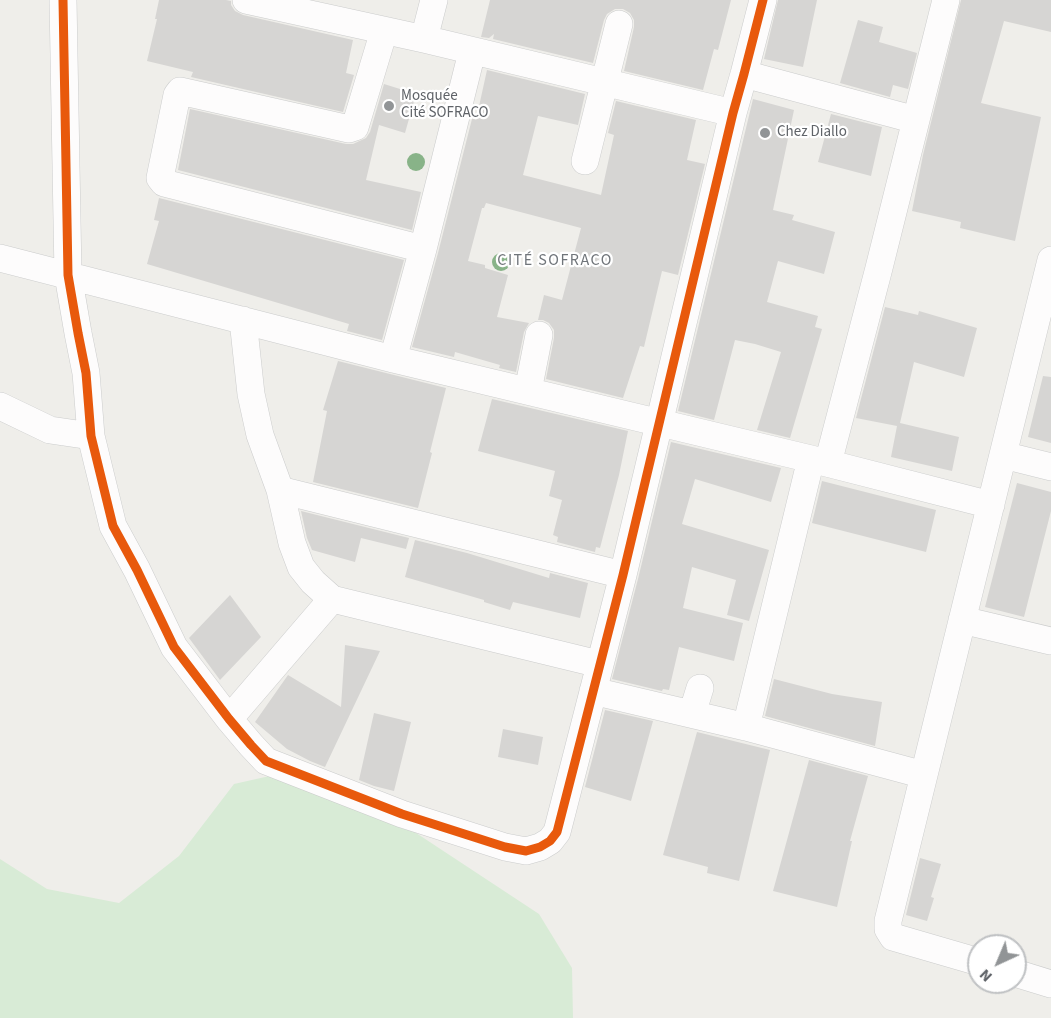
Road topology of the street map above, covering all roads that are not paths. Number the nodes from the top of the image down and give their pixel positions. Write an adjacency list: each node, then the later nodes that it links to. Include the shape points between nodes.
1 (63, 0): 18 (street)
2 (434, 0): 8 (street)
3 (763, 0): 10 (street)
4 (946, 0): 13 (street)
5 (263, 2): 7 (street)
6 (618, 24): 11 (street)
7 (384, 31): 8 (street); 15 (street, via 355,127 349,129 180,91 160,178 164,183)
8 (424, 39): 9 (street)
9 (472, 52): 11 (street); 15 (street)
10 (744, 74): 12 (street); 13 (street)
11 (603, 83): 12 (street); 14 (street)
12 (733, 113): 24 (street)
13 (916, 120): 27 (street, via 879,268)
14 (585, 161)
15 (423, 249): 21 (street)
16 (0, 258): 18 (street)
17 (1051, 260): 26 (street)
18 (68, 275): 19 (street); 25 (street, via 86,374)
19 (243, 320): 21 (street); 29 (street, via 251,394 260,435)
20 (539, 335): 22 (street)
21 (393, 359): 22 (street)
22 (528, 391): 24 (street)
23 (0, 406): 25 (street, via 50,429)
24 (659, 422): 27 (street); 31 (street)
25 (92, 436): 39 (street, via 113,526 174,647)
26 (1003, 455): 28 (street); 30 (street)
27 (820, 461): 30 (street); 40 (street)
28 (1051, 467)
29 (280, 489): 31 (street); 32 (street, via 301,567)
30 (991, 505): 33 (street)
31 (623, 575): 35 (street)
32 (332, 599): 35 (street); 39 (street)
33 (962, 620): 34 (street); 41 (street)
34 (1051, 641)
35 (599, 664): 37 (street)
36 (700, 688): 38 (street)
37 (593, 690): 38 (street); 39 (street, via 557,832 550,841 526,851 402,814 266,760)
38 (692, 714): 40 (street)
39 (229, 719)
40 (746, 727): 41 (street)
41 (924, 775): 42 (street, via 888,929 893,937)
42 (967, 959)
43 (1027, 977): 44 (street)
44 (1051, 984)

